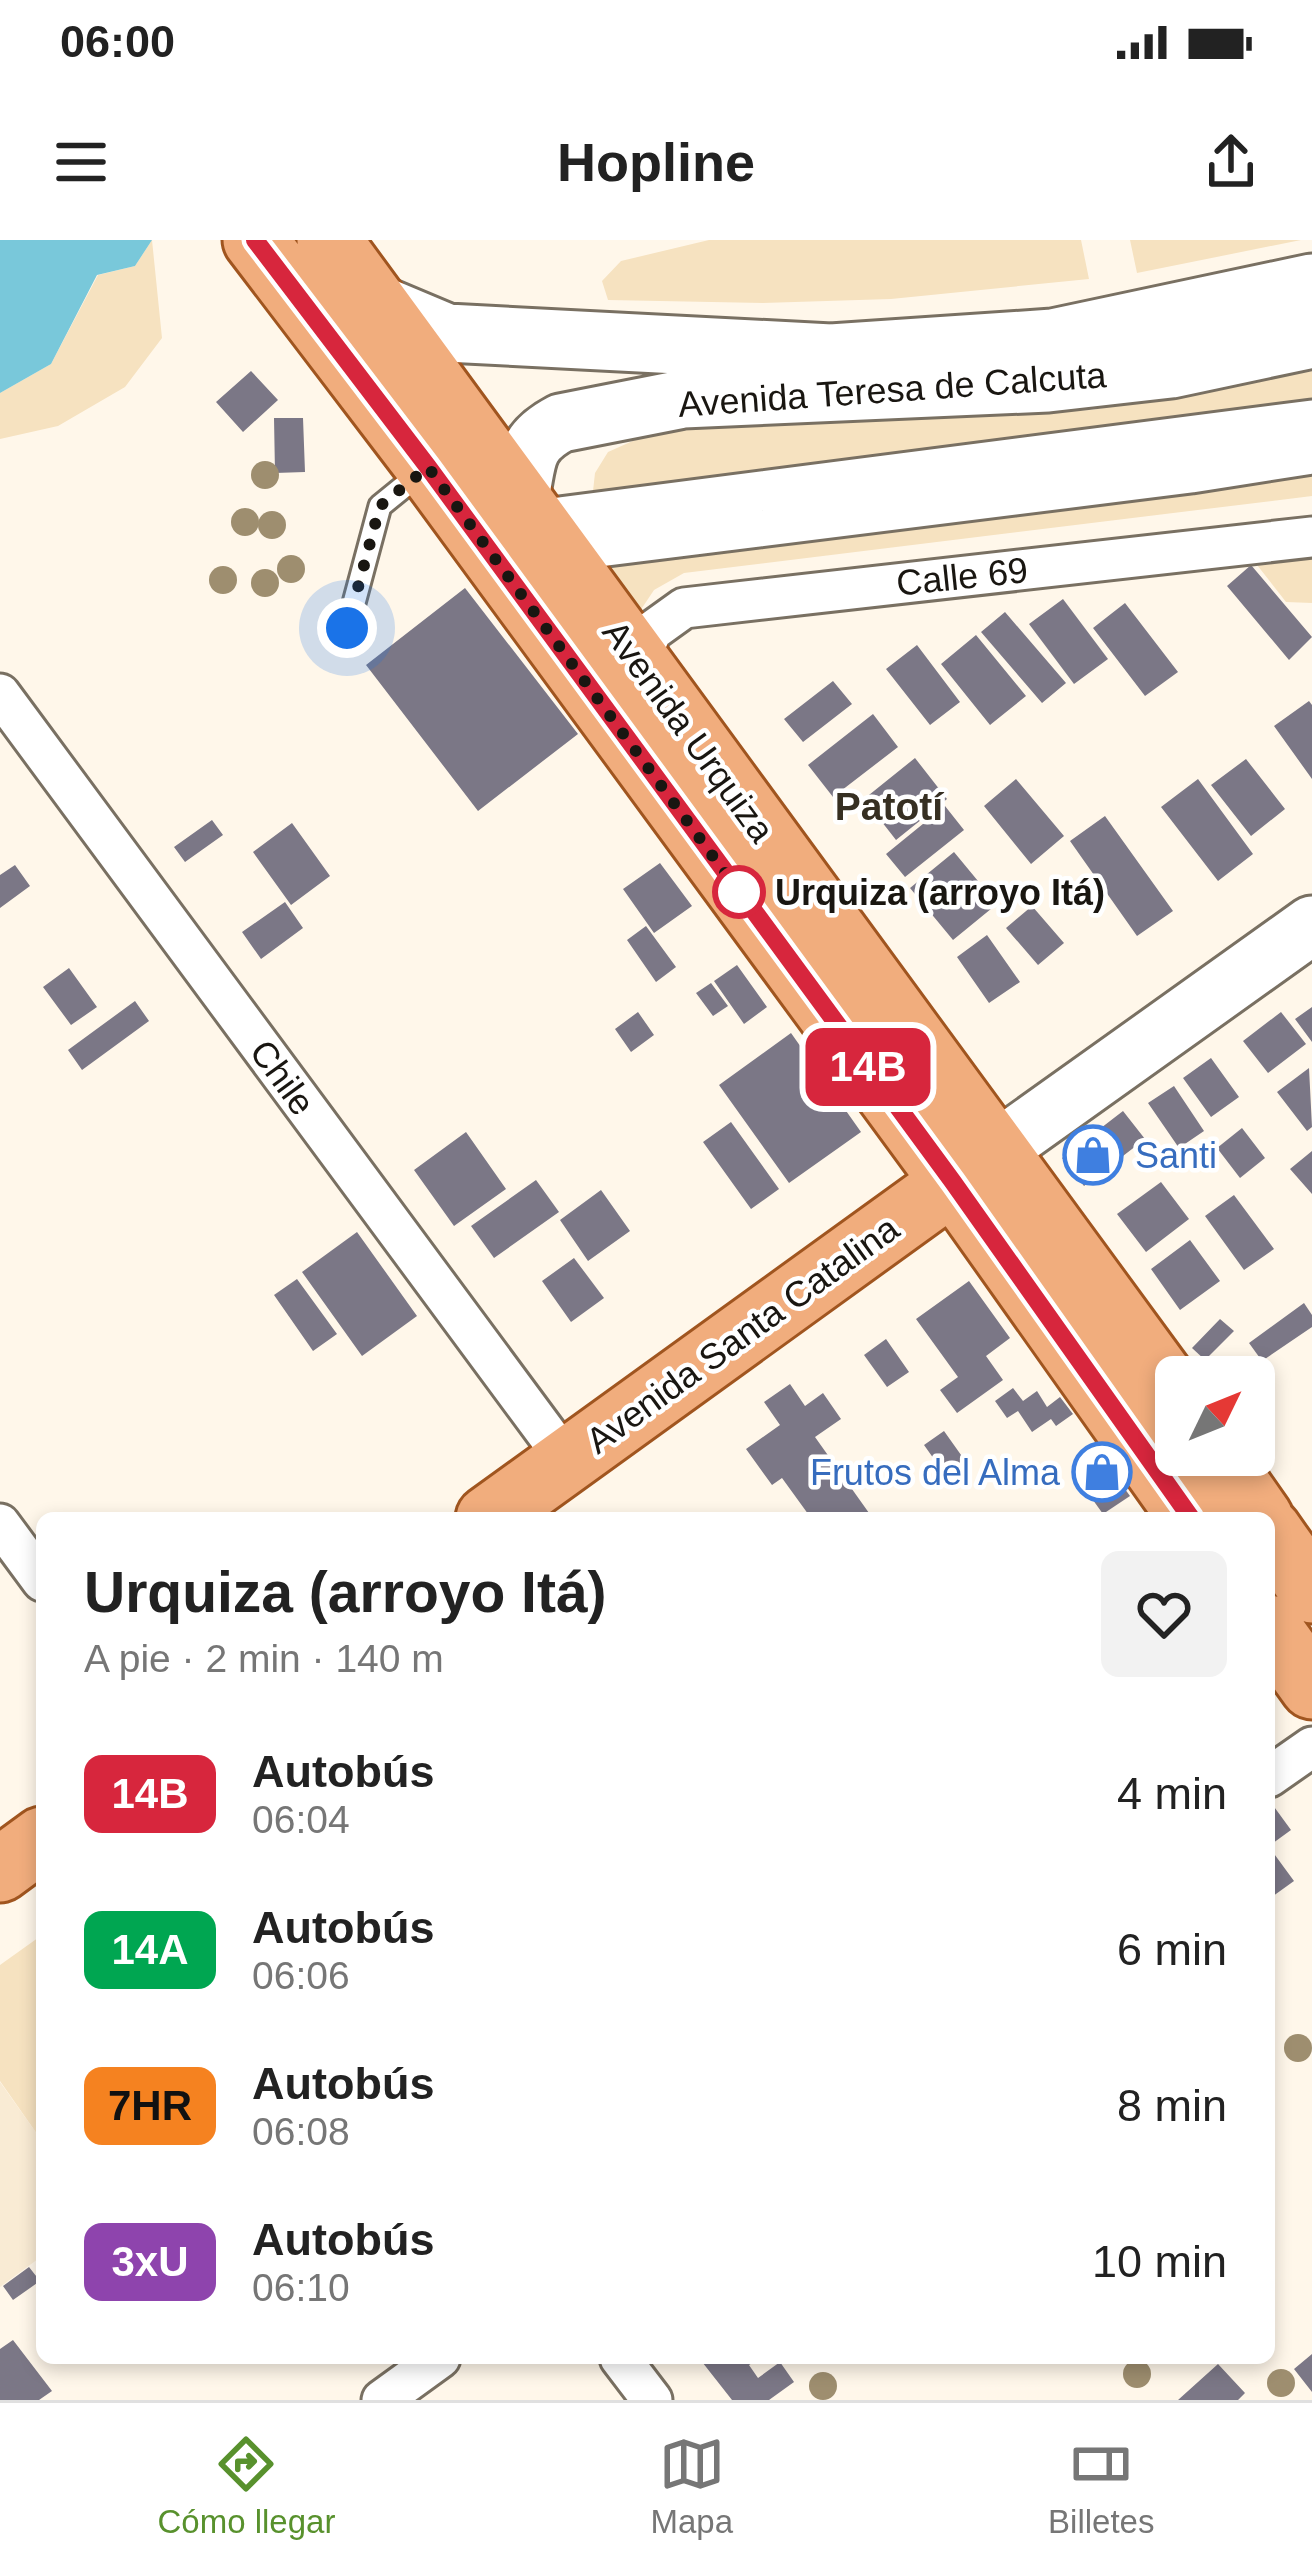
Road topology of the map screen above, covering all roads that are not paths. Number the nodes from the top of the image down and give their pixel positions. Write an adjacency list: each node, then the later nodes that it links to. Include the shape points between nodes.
1 (254, 240): 8 (main road, Avenida Urquiza)
2 (329, 240): 4 (main road, Avenida Urquiza)
3 (1312, 283): 4 (main road, Avenida Teresa de Calcuta, via 1053,338 830,353 447,333)
4 (378, 304): 9 (main road, Avenida Urquiza)
5 (1312, 339): 9 (main road, Avenida Teresa de Calcuta, via 1171,369 1048,383 683,399 561,423 529,448)
6 (1312, 420): 9 (street)
7 (1312, 454): 9 (street, via 1169,476)
8 (428, 467): 11 (lane, via 380,506); 15 (main road, Avenida Urquiza)
9 (538, 523): 12 (main road, Avenida Urquiza)
10 (1312, 537): 12 (street, Calle 69, via 684,608 652,631)
11 (347, 628)
12 (638, 661): 15 (main road, Avenida Urquiza)
13 (0, 694): 17 (street, Chile)
14 (1312, 925): 15 (main road)
15 (975, 1167): 16 (main road, Avenida Urquiza); 17 (main road, Avenida Santa Catalina); 20 (main road, Avenida Urquiza)
16 (1155, 1373)
17 (567, 1461): 19 (main road, Avenida Santa Catalina)
18 (1233, 1476): 21 (main road)
19 (496, 1512)
20 (1186, 1512)
21 (1260, 1512)
22 (0, 1524): 23 (street)
23 (36, 1573)
24 (1275, 1635): 25 (main road)
25 (1312, 1687)
26 (1312, 1748): 27 (street)
27 (1275, 1774)
28 (36, 1843): 29 (main road)
29 (0, 1870)
30 (432, 2364): 32 (street)
31 (625, 2364): 33 (street)
32 (382, 2400)
33 (652, 2400)

